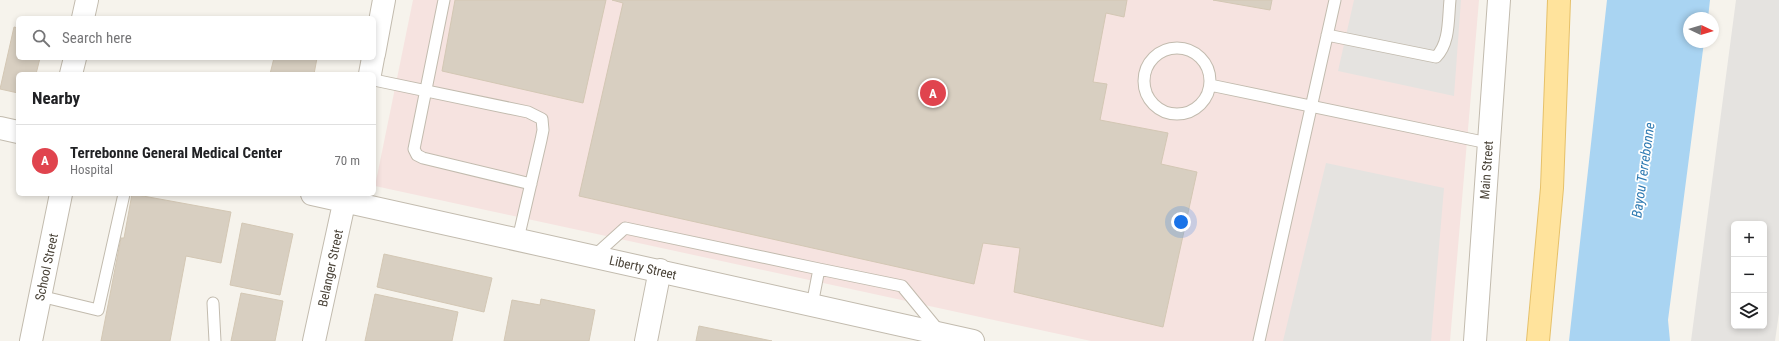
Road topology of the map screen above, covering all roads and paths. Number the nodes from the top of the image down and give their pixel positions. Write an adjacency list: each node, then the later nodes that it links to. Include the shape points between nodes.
1 (87, 0): 8 (street)
2 (384, 0): 10 (street)
3 (444, 0): 17 (lane)
4 (1335, 0): 9 (lane)
5 (1450, 0): 9 (lane, via 1446,38 1442,51 1436,57)
6 (1499, 0): 21 (street, Main Street)
7 (1559, 0): 42 (main road, via 1552,188)
8 (83, 16)
9 (1327, 35): 18 (lane)
10 (376, 43)
11 (74, 60): 13 (street)
12 (373, 60): 14 (street)
13 (72, 72)
14 (370, 72)
15 (376, 80): 17 (lane)
16 (1210, 85): 16 (lane, via 1205,63 1188,49 1166,49 1156,55 1145,72 1146,94 1152,103 1170,113 1181,114 1196,107); 18 (lane)
17 (425, 90): 22 (lane, via 414,139 417,155); 22 (lane, via 528,112 542,119 544,130)
18 (1310, 106): 21 (lane); 40 (lane)
19 (0, 128): 20 (street)
20 (16, 132)
21 (1488, 143): 41 (street, Main Street)
22 (531, 184): 27 (lane)
23 (61, 196): 31 (street, School Street)
24 (124, 196): 31 (lane, via 98,310)
25 (335, 196): 26 (street, Liberty Street)
26 (346, 197): 27 (street, Liberty Street); 37 (street, Belanger Street)
27 (518, 239): 28 (street, Liberty Street)
28 (594, 256): 29 (street, Liberty Street); 30 (lane, via 625,228)
29 (660, 270): 33 (street, Liberty Street); 38 (street)
30 (819, 270): 33 (lane); 34 (lane, via 902,286)
31 (40, 296): 35 (street, School Street)
32 (213, 303): 36 (lane)
33 (812, 305): 34 (street, Liberty Street)
34 (942, 334): 39 (street, Liberty Street)
35 (31, 341)
36 (216, 341)
37 (314, 341)
38 (646, 341)
39 (973, 341)
40 (1258, 341)
41 (1475, 341)
42 (1538, 341)

